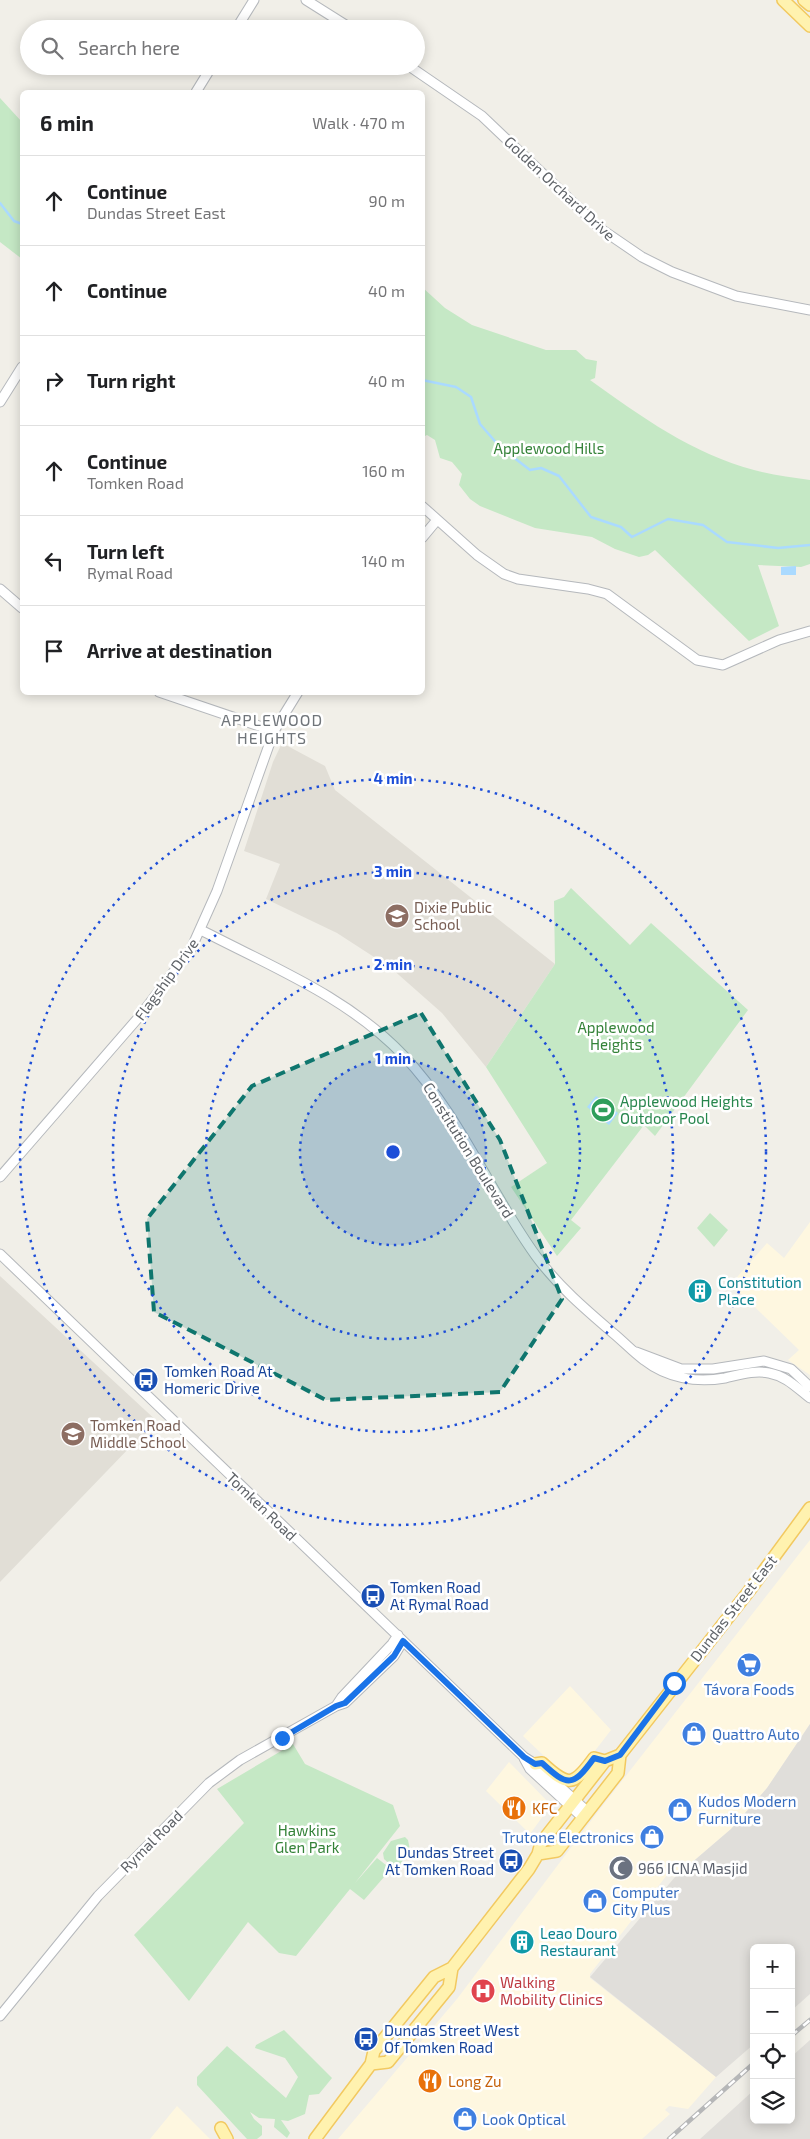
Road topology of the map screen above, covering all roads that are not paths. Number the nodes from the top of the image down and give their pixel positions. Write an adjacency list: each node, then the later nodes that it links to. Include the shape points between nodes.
1 (254, 0): 6 (street)
2 (306, 0): 7 (street)
3 (783, 0): 8 (main road)
4 (804, 0): 5 (main road)
5 (810, 5)
6 (242, 20)
7 (338, 20)
8 (810, 26)
9 (206, 75): 11 (street)
10 (422, 75): 12 (street, Golden Orchard Drive, via 482,116 601,229 629,250 704,285 759,302)
11 (197, 90)
12 (810, 310)
13 (20, 370): 14 (street)
14 (0, 401)
15 (425, 509): 16 (street)
16 (437, 520): 17 (street); 20 (street, via 504,574 607,594 697,660 723,665 779,640)
17 (425, 534)
18 (0, 589): 19 (street)
19 (20, 606)
20 (808, 634)
21 (168, 695): 23 (street)
22 (296, 695): 23 (street, Flagship Drive)
23 (274, 731): 24 (street, Flagship Drive)
24 (201, 930): 25 (street, Flagship Drive, via 176,971 140,1017); 27 (street, Constitution Boulevard, via 327,994 382,1034 422,1077 448,1112 503,1205 548,1270 574,1298)
25 (0, 1177)
26 (0, 1254): 31 (street, Tomken Road)
27 (635, 1352): 28 (street, Constitution Boulevard, via 681,1368 713,1369 764,1361 791,1369); 29 (street, Constitution Boulevard, via 665,1373 691,1380 749,1372 770,1373 786,1380)
28 (810, 1387)
29 (810, 1398)
30 (810, 1508): 32 (main road, Dundas Street East)
31 (400, 1638): 33 (street, Tomken Road); 40 (street, Rymal Road, via 336,1706 240,1760 209,1783 98,1896)
32 (620, 1755): 34 (main road); 37 (main road, Dundas Street East, via 618,1773)
33 (524, 1757): 35 (street, Tomken Road); 36 (street, Tomken Road, via 530,1769)
34 (605, 1761): 35 (main road, via 594,1758 580,1777 566,1780 558,1778 542,1763); 36 (main road)
35 (535, 1764): 36 (street, Tomken Road)
36 (572, 1803): 37 (street, Tomken Road); 38 (main road, via 541,1843)
37 (586, 1815): 38 (main road, Dundas Street East, via 557,1851)
38 (538, 1854): 39 (main road)
39 (452, 1968): 41 (main road, via 434,1977 374,2052); 41 (main road, via 448,1987 388,2062)
40 (0, 2016)
41 (372, 2064): 44 (main road)
42 (221, 2128): 43 (main road)
43 (227, 2139)
44 (315, 2139)

